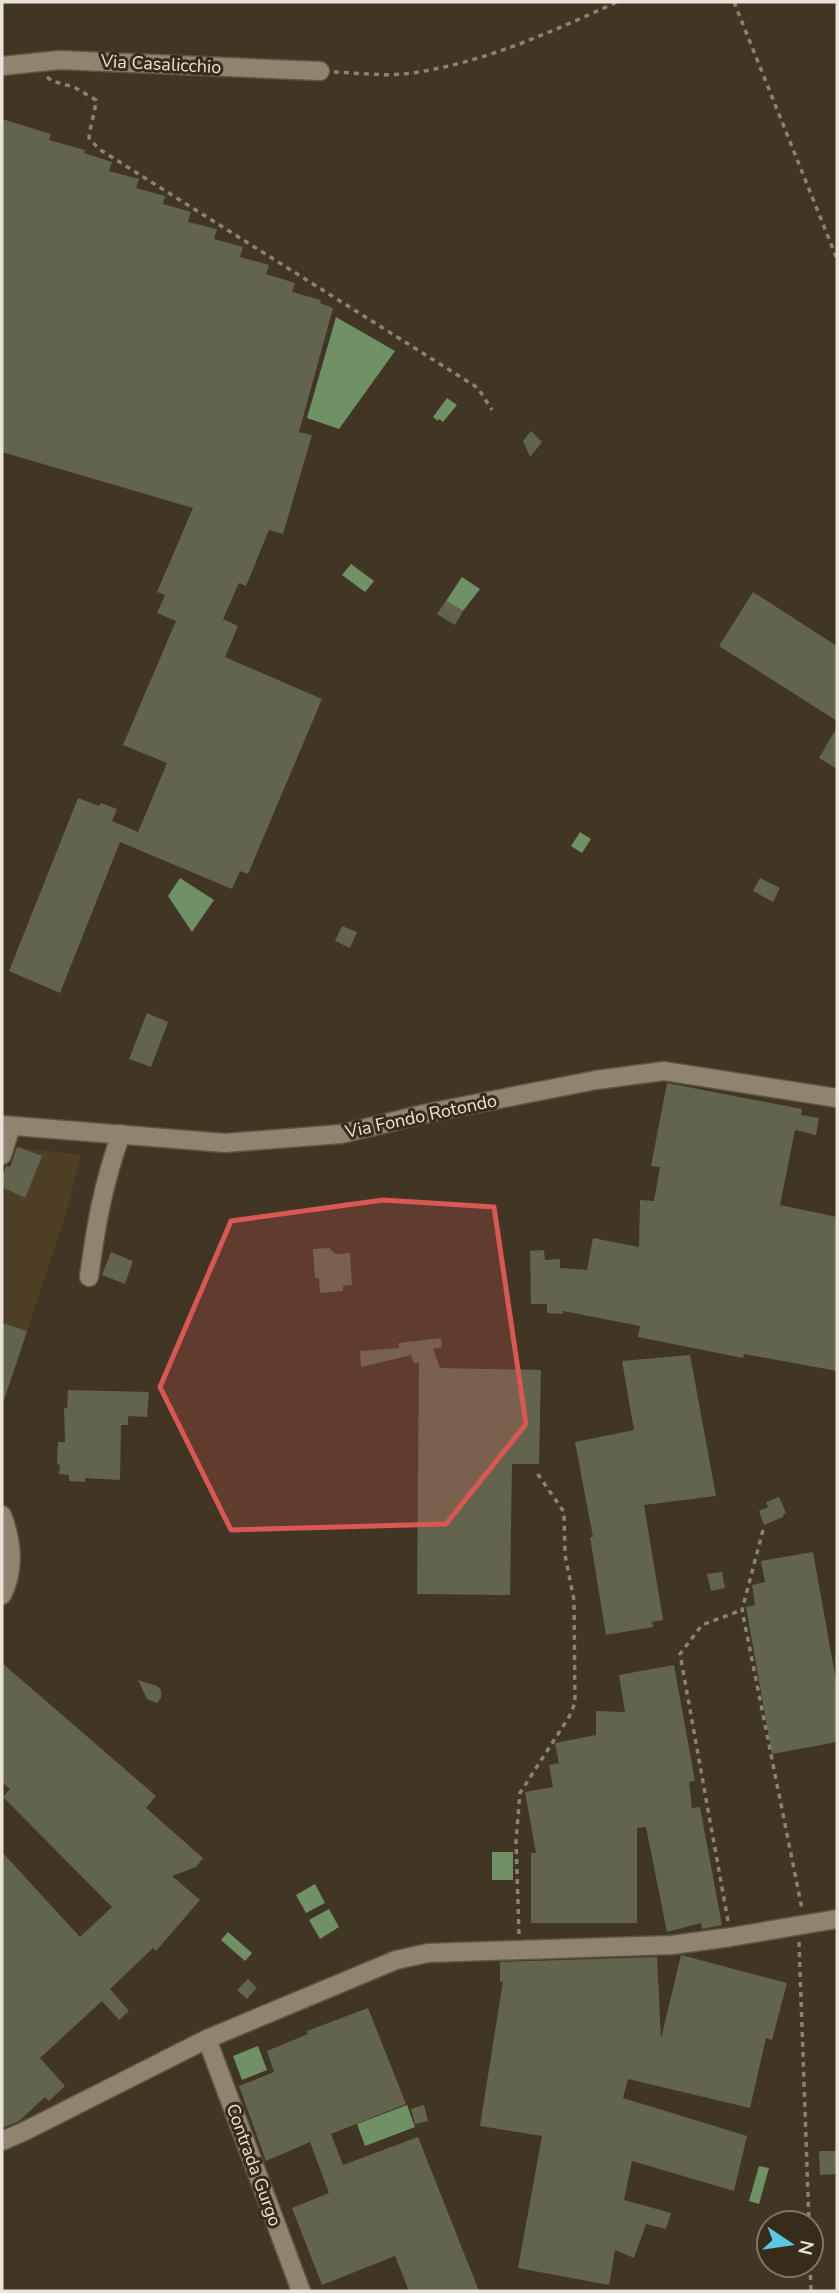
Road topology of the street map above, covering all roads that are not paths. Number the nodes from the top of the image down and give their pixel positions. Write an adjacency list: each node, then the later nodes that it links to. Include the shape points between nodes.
1 (2, 66): 2 (street, Via Casalicchio, via 60,60)
2 (320, 71)
3 (837, 1098): 5 (street, Via Fondo Rotondo, via 664,1070 428,1113 341,1134 225,1143)
4 (6, 1125): 5 (street, Via Fondo Rotondo); 6 (street)
5 (121, 1134): 7 (street, via 99,1208)
6 (2, 1155)
7 (89, 1277)
8 (2, 1515): 9 (street, via 11,1556)
9 (2, 1595)
10 (837, 1919): 11 (street, via 672,1945 428,1953 396,1960)
11 (207, 2039): 12 (street); 13 (street, Contrada Gurgo)
12 (2, 2141)
13 (301, 2291)

